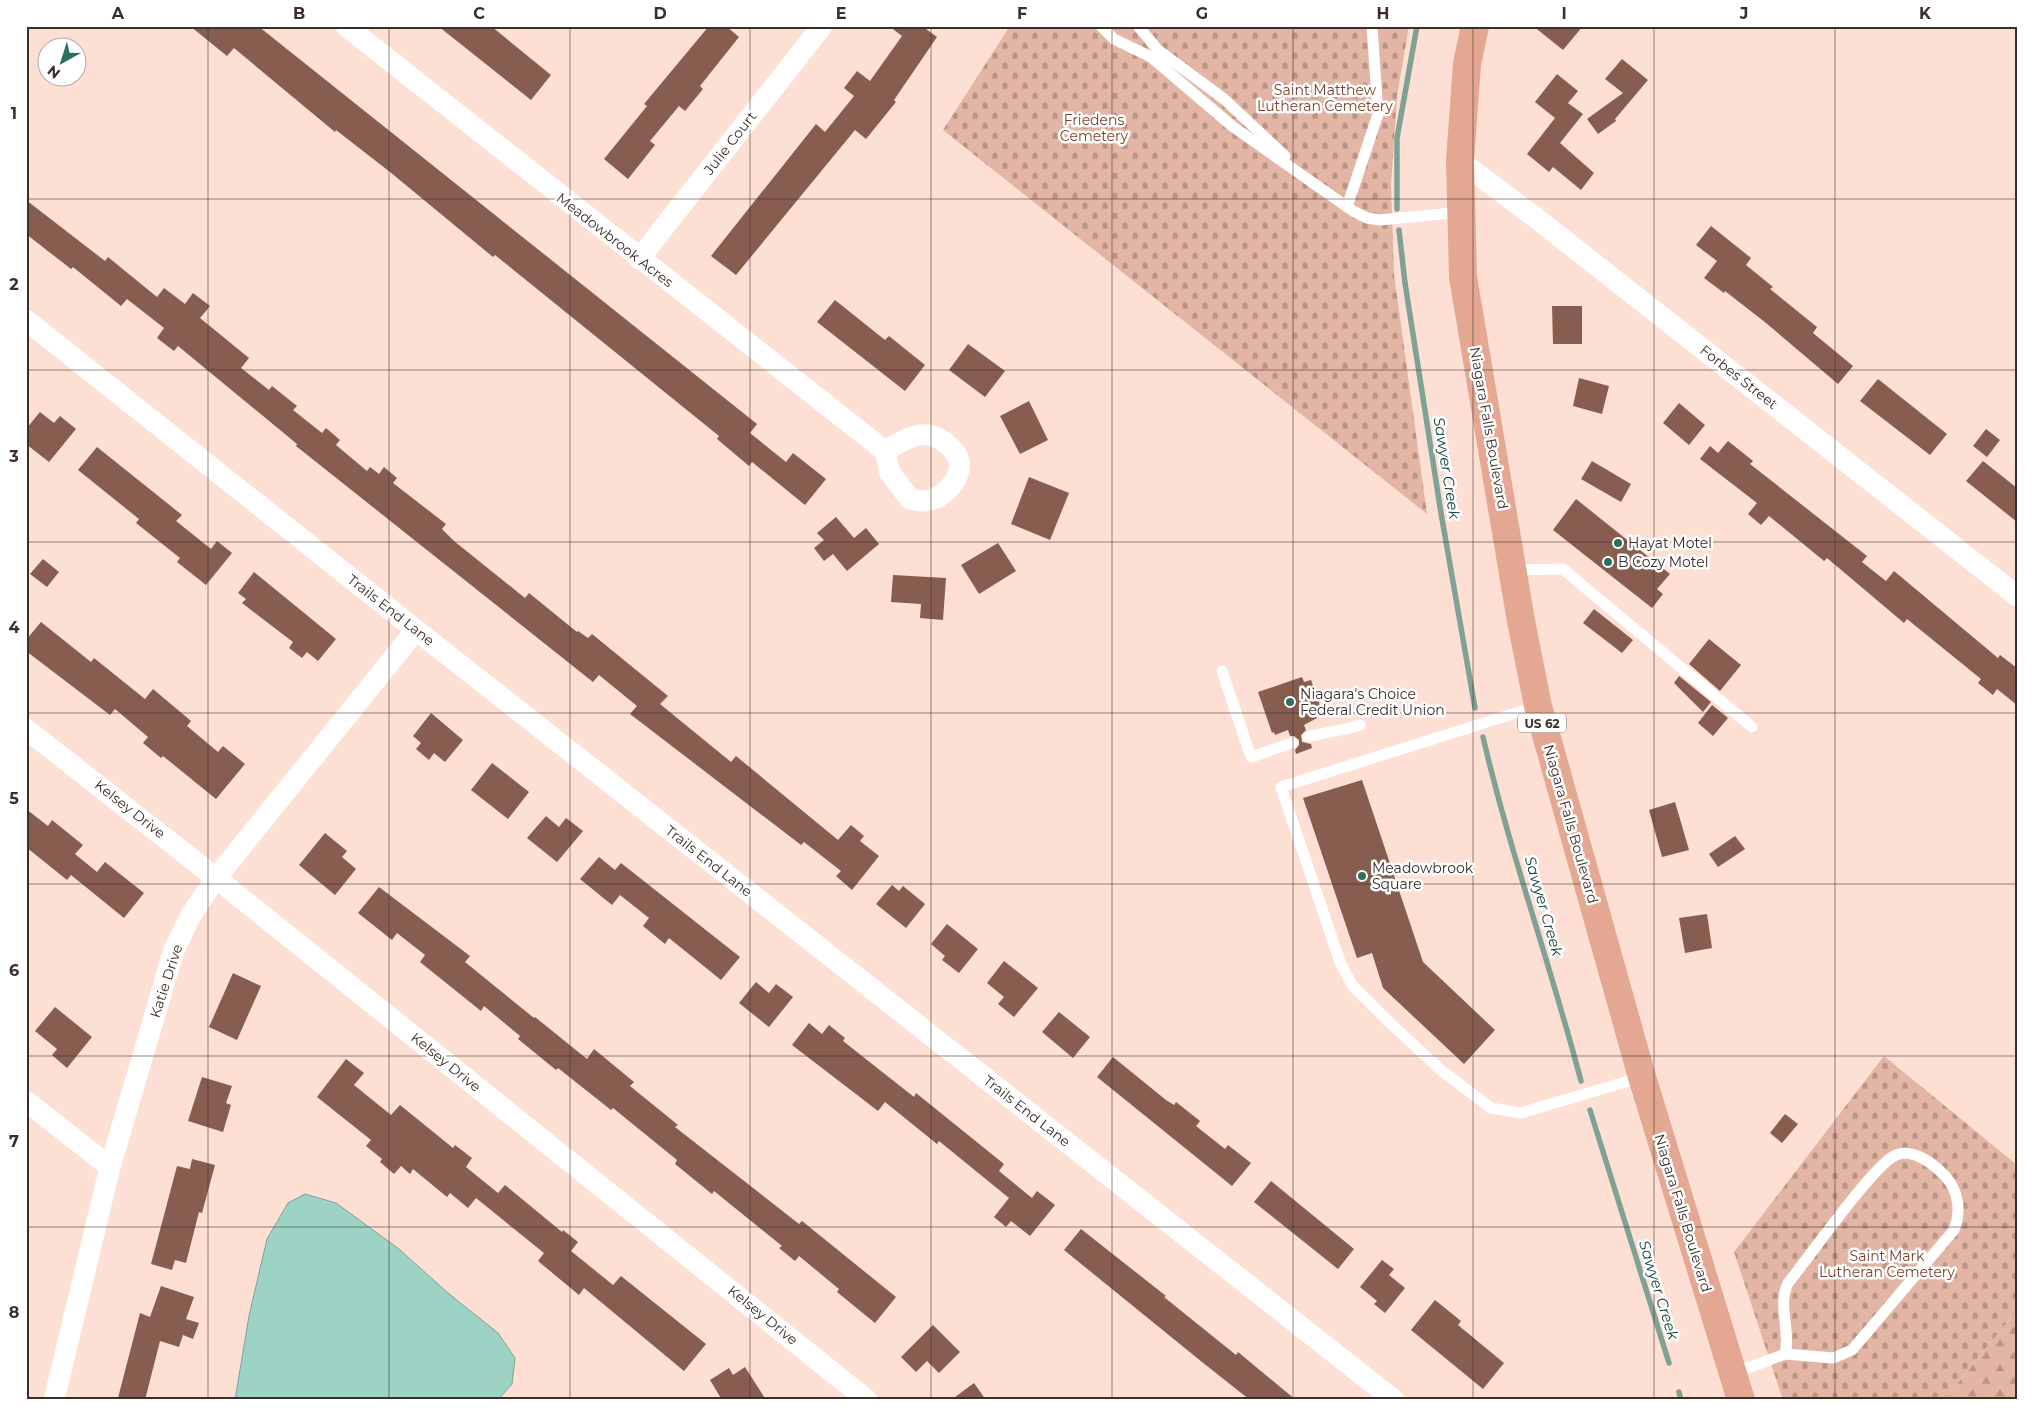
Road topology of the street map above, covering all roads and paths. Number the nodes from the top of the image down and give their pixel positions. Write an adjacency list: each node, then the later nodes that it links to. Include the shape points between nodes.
1 (346, 26): 11 (street, Meadowbrook Acres)
2 (822, 26): 11 (street, Julie Court)
3 (1101, 26): 8 (lane, via 1114,39 1151,57 1232,126)
4 (1138, 26): 8 (lane, via 1158,50 1243,114)
5 (1372, 26): 9 (lane, via 1378,114)
6 (1475, 26): 7 (main road, Niagara Falls Boulevard / US 62, via 1467,64)
7 (1460, 161): 10 (main road, Niagara Falls Boulevard / US 62); 15 (street, Forbes Street)
8 (1306, 177): 9 (lane)
9 (1347, 207): 10 (lane, via 1367,218 1380,220)
10 (1461, 212): 14 (main road, Niagara Falls Boulevard / US 62, via 1463,278)
11 (638, 259): 13 (street, Meadowbrook Acres)
12 (26, 320): 16 (street, Trails End Lane)
13 (885, 451)
14 (1512, 570): 18 (main road, Niagara Falls Boulevard / US 62); 20 (lane, via 1563,569)
15 (2017, 596)
16 (416, 630): 24 (street, Katie Drive); 32 (street, Trails End Lane)
17 (1222, 671): 23 (lane, via 1251,757)
18 (1538, 706): 25 (main road, Niagara Falls Boulevard / US 62); 25 (lane, via 1281,787 1340,962 1352,985 1442,1071 1491,1108 1520,1113)
19 (1360, 725): 22 (lane)
20 (1752, 727)
21 (26, 728): 24 (street, Kelsey Drive)
22 (1308, 737)
23 (1292, 743)
24 (216, 878): 27 (street, Katie Drive, via 191,915 174,950); 30 (street, Kelsey Drive)
25 (1642, 1077): 29 (main road, Niagara Falls Boulevard / US 62)
26 (26, 1101): 27 (street)
27 (110, 1166): 31 (street, Katie Drive)
28 (1784, 1354): 28 (lane, via 1833,1358 1852,1350 1954,1230 1958,1221 1957,1197 1952,1184 1935,1166 1921,1157 1898,1154 1869,1180 1788,1283 1784,1302 1788,1340); 29 (lane)
29 (1732, 1374): 33 (main road, Niagara Falls Boulevard / US 62)
30 (864, 1399)
31 (54, 1400)
32 (1394, 1400)
33 (1741, 1400)

